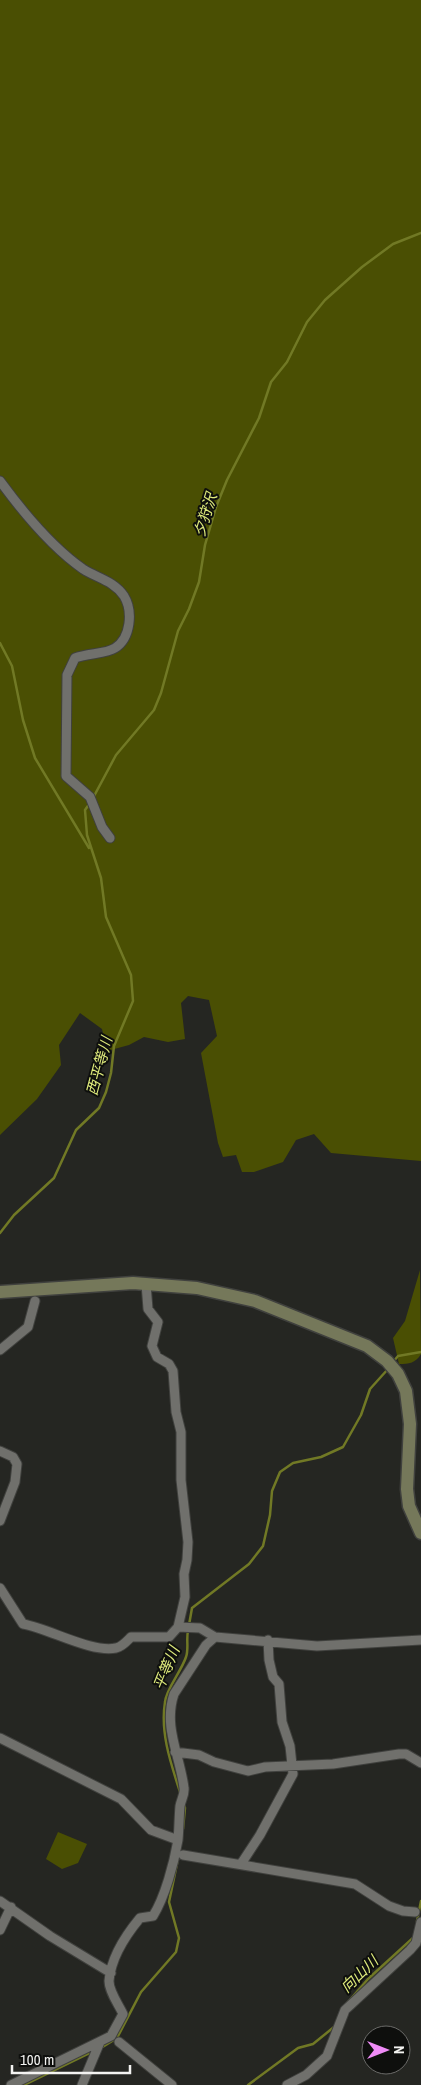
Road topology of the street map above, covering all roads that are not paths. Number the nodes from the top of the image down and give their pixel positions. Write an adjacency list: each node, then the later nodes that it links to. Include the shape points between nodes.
1 (0, 481): 2 (street, via 44,534 83,569 108,582 127,602 129,617 125,637 116,648 75,658 67,675 66,776 90,797)
2 (110, 838)
3 (146, 1284): 4 (street); 9 (street, via 197,1288 255,1301 367,1346 387,1361 406,1391 410,1424 407,1489 409,1506); 11 (street, via 148,1308 158,1322 152,1346 157,1357 169,1364 173,1372 181,1432 181,1480 188,1542)
4 (0, 1292)
5 (35, 1301): 6 (street, via 28,1327)
6 (0, 1350)
7 (0, 1451): 8 (street, via 13,1457 17,1464 15,1482)
8 (0, 1521)
9 (421, 1533)
10 (0, 1588): 11 (street, via 23,1624 92,1646 114,1648 131,1637 169,1637)
11 (181, 1627): 12 (street, via 200,1628)
12 (215, 1637): 13 (street); 16 (street, via 206,1645 174,1694 169,1716)
13 (268, 1640): 14 (street, via 317,1646); 18 (street, via 269,1660 273,1677 279,1684 282,1722)
14 (421, 1640)
15 (0, 1738): 19 (street, via 121,1799 151,1830)
16 (175, 1752): 18 (street, via 199,1755 248,1771); 19 (street, via 184,1791 180,1803)
17 (421, 1763): 18 (street, via 406,1754 399,1754 333,1764)
18 (292, 1766): 21 (street, via 293,1774)
19 (178, 1840): 27 (street, via 162,1901 153,1916 140,1918 124,1938)
20 (183, 1855): 21 (street)
21 (241, 1864): 24 (street, via 355,1884 388,1906)
22 (0, 1901): 23 (street)
23 (12, 1907): 26 (street); 27 (street, via 50,1936)
24 (415, 1912)
25 (421, 1922): 33 (street, via 416,1943 410,1950 345,2010 328,2056 306,2075)
26 (0, 1930)
27 (112, 1973): 28 (street, via 109,1982 123,2014 111,2036)
28 (102, 2041): 30 (street); 31 (street, via 98,2043)
29 (119, 2042): 32 (street)
30 (11, 2085)
31 (82, 2085)
32 (172, 2085)
33 (287, 2085)

